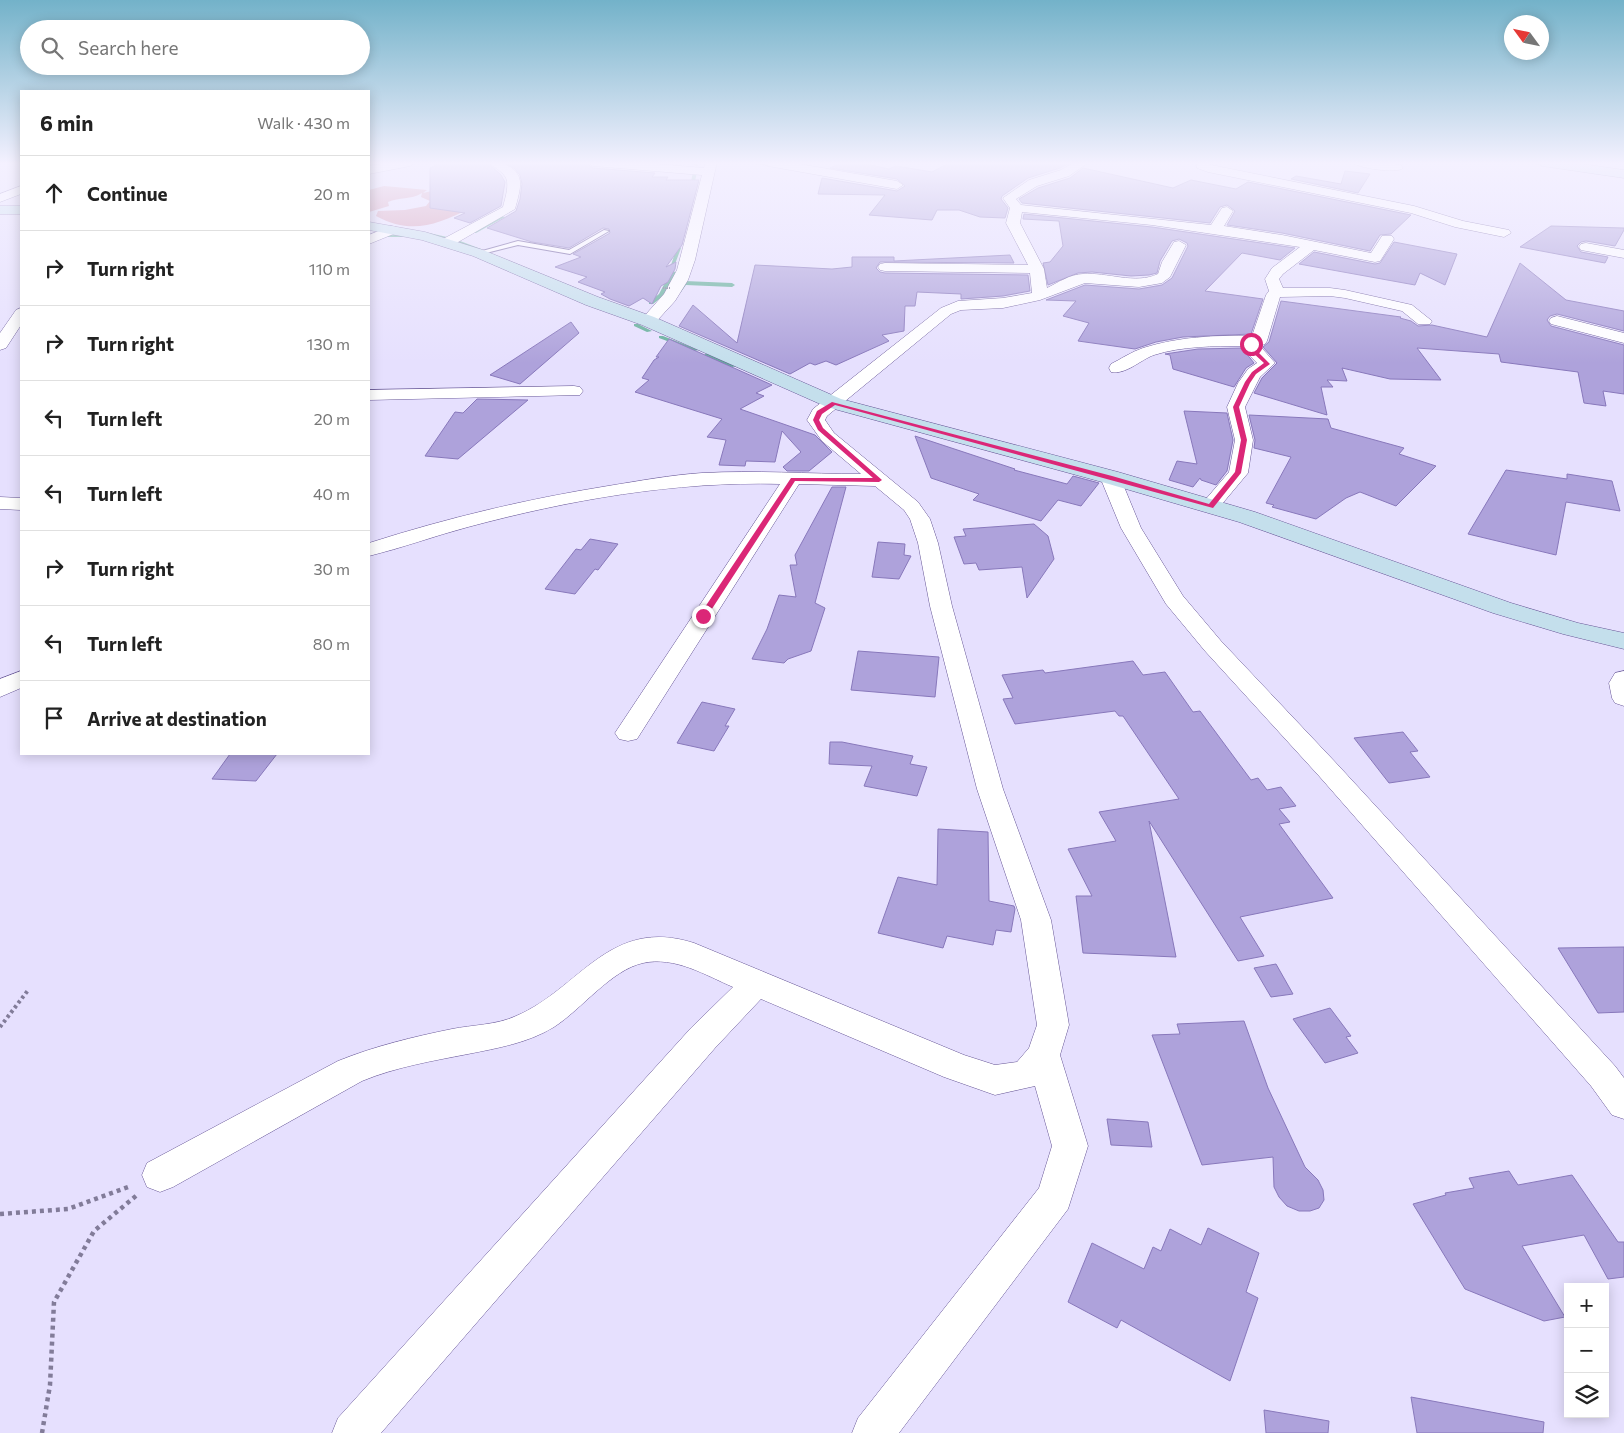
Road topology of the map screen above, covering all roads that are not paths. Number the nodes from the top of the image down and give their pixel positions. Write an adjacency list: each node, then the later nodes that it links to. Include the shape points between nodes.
1 (385, 229): 7 (street)
2 (472, 229): 12 (street)
3 (694, 229): 23 (street, via 688,264 665,305)
4 (1016, 229): 19 (street)
5 (1215, 229): 14 (street)
6 (1484, 229): 9 (street)
7 (391, 230): 11 (street); 12 (street)
8 (606, 231): 16 (lane, via 570,252 518,243)
9 (1504, 233)
10 (1387, 239): 14 (street, via 1375,258)
11 (370, 240)
12 (448, 242): 16 (street)
13 (1179, 245): 21 (street, via 1163,277 1157,280 1140,283 1083,278)
14 (1311, 245): 20 (street, via 1277,271 1272,279)
15 (1586, 247): 17 (street)
16 (478, 253): 23 (street)
17 (1624, 254)
18 (885, 267): 19 (street)
19 (1038, 269): 21 (street)
20 (1277, 293): 24 (street, via 1344,294 1407,308); 27 (street, via 1272,295 1271,308 1263,320)
21 (1040, 296): 32 (street, via 958,306 946,311)
22 (20, 315): 28 (street)
23 (648, 321): 32 (street)
24 (1424, 321)
25 (1557, 321): 26 (street)
26 (1624, 338)
27 (1259, 341): 29 (street, via 1228,340 1174,346 1147,353); 38 (street, via 1250,341 1253,350 1268,364 1254,373 1236,407 1244,440 1238,473)
28 (0, 345)
29 (1117, 368)
30 (574, 391): 31 (street)
31 (370, 395)
32 (834, 403): 33 (street); 35 (street, via 819,413 816,420 820,429)
33 (1110, 477): 38 (street); 48 (street, via 1131,528 1174,599 1603,1076)
34 (793, 479): 35 (street); 39 (street, via 700,479 586,495); 45 (street)
35 (879, 480): 47 (street, via 911,506 920,519 990,789 1036,920 1053,1025)
36 (0, 504): 37 (street)
37 (20, 504)
38 (1210, 506): 40 (street, via 1502,608)
39 (374, 544)
40 (1624, 641)
41 (1624, 678): 44 (street, via 1621,683)
42 (20, 679): 43 (street)
43 (0, 689)
44 (1624, 698)
45 (628, 733)
46 (757, 983): 47 (street, via 956,1067 995,1080 1026,1075); 49 (street, via 683,952 656,949 631,954 612,964 548,1015 526,1026 374,1060); 50 (street, via 703,1038)
47 (1043, 1055): 51 (street, via 1070,1146 1054,1197)
48 (1624, 1104)
49 (160, 1175)
50 (353, 1433)
51 (874, 1433)

